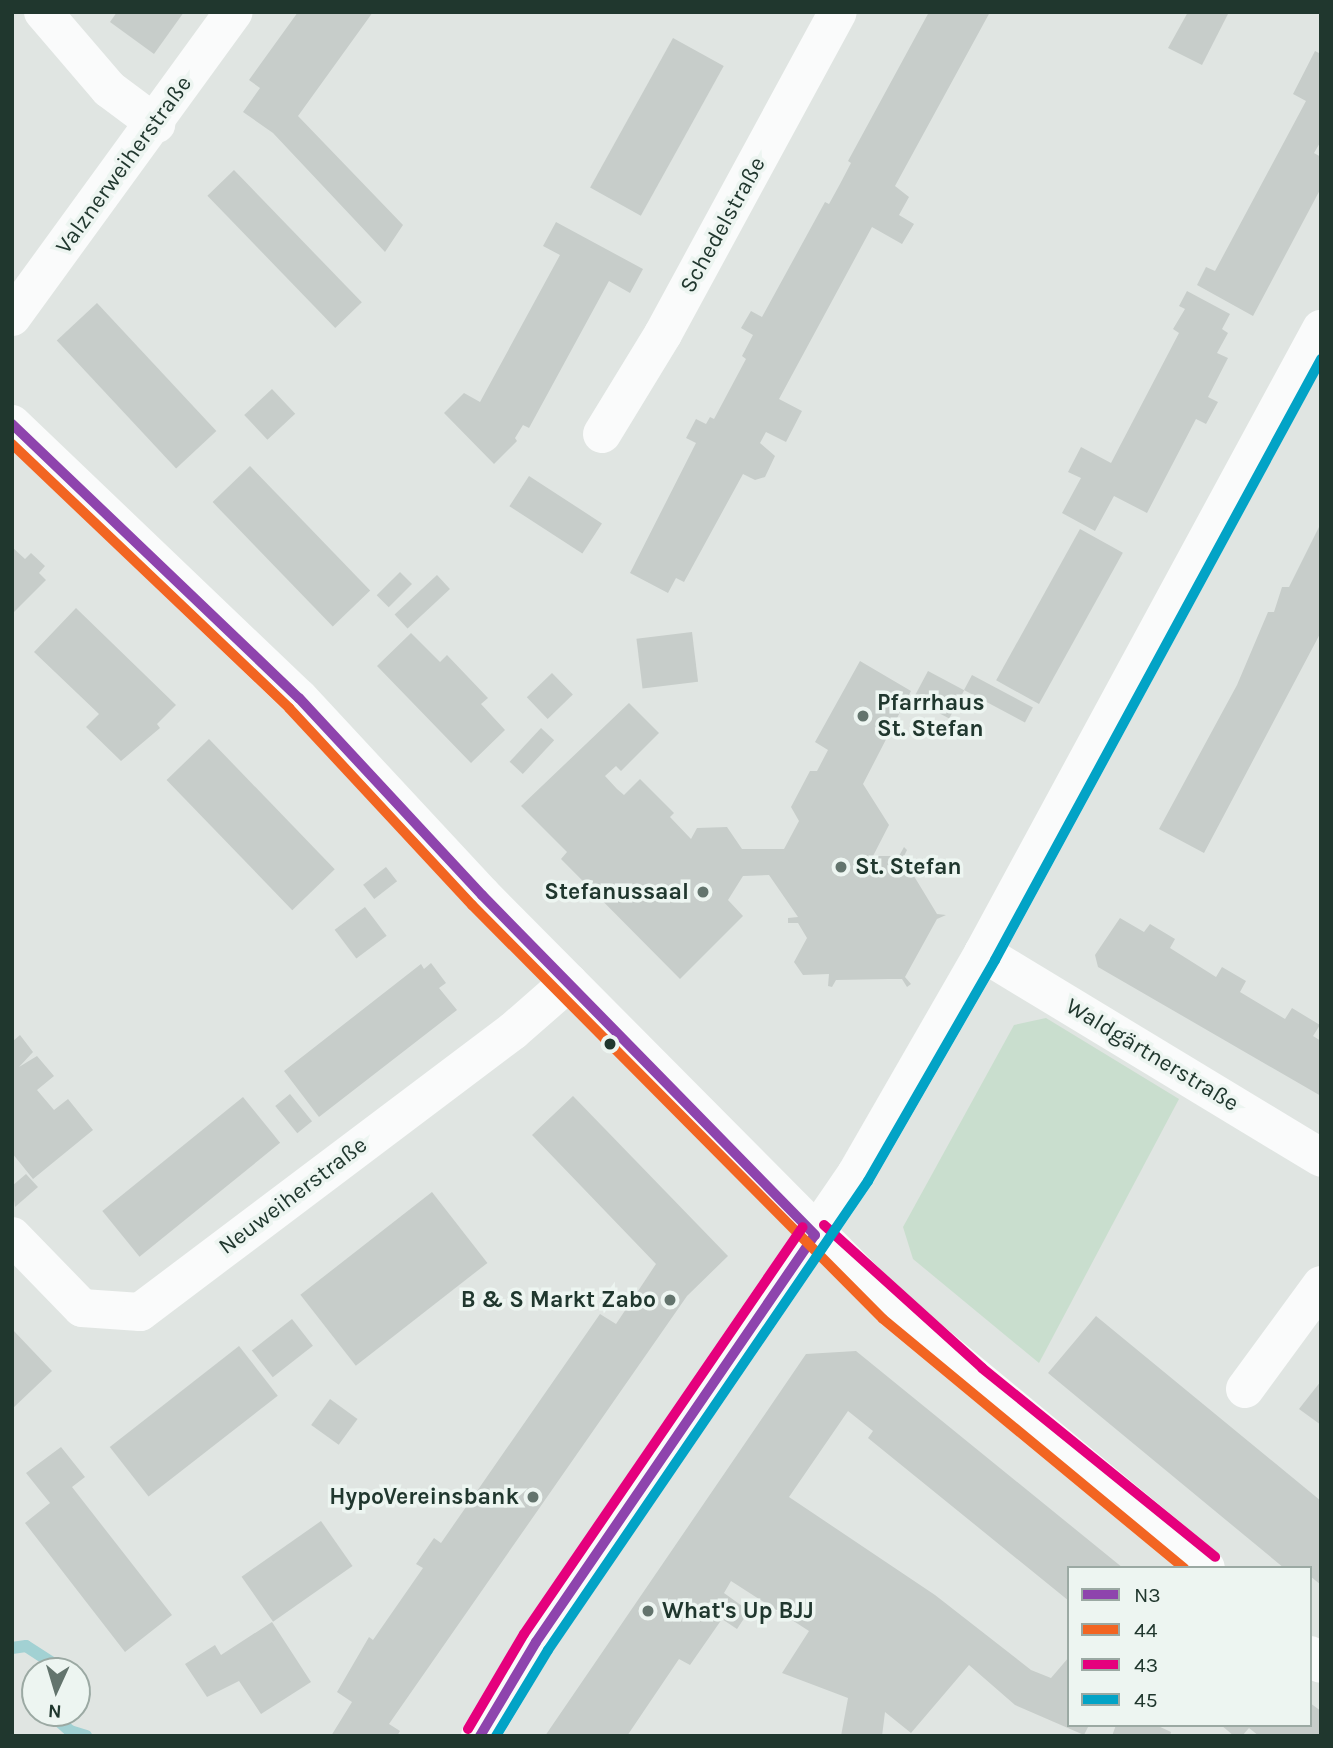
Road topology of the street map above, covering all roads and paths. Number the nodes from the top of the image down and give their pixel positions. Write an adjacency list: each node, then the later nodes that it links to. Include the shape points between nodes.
1 (43, 12): 4 (street, via 109,89)
2 (234, 12): 4 (street, Valznerweiherstraße)
3 (838, 12): 8 (street, Schedelstraße, via 663,334)
4 (156, 124): 5 (street, Valznerweiherstraße)
5 (12, 317)
6 (1321, 330): 9 (street)
7 (12, 424): 10 (street, via 299,698)
8 (602, 434)
9 (983, 953): 11 (street, Waldgärtnerstraße); 12 (street, via 856,1174)
10 (569, 982): 12 (street); 13 (street, Neuweiherstraße, via 513,1031 140,1312 82,1308)
11 (1321, 1158)
12 (815, 1235): 16 (street, via 973,1379); 17 (street, via 537,1642)
13 (12, 1236)
14 (1321, 1284): 15 (street)
15 (1245, 1389)
16 (1204, 1566)
17 (480, 1736)

